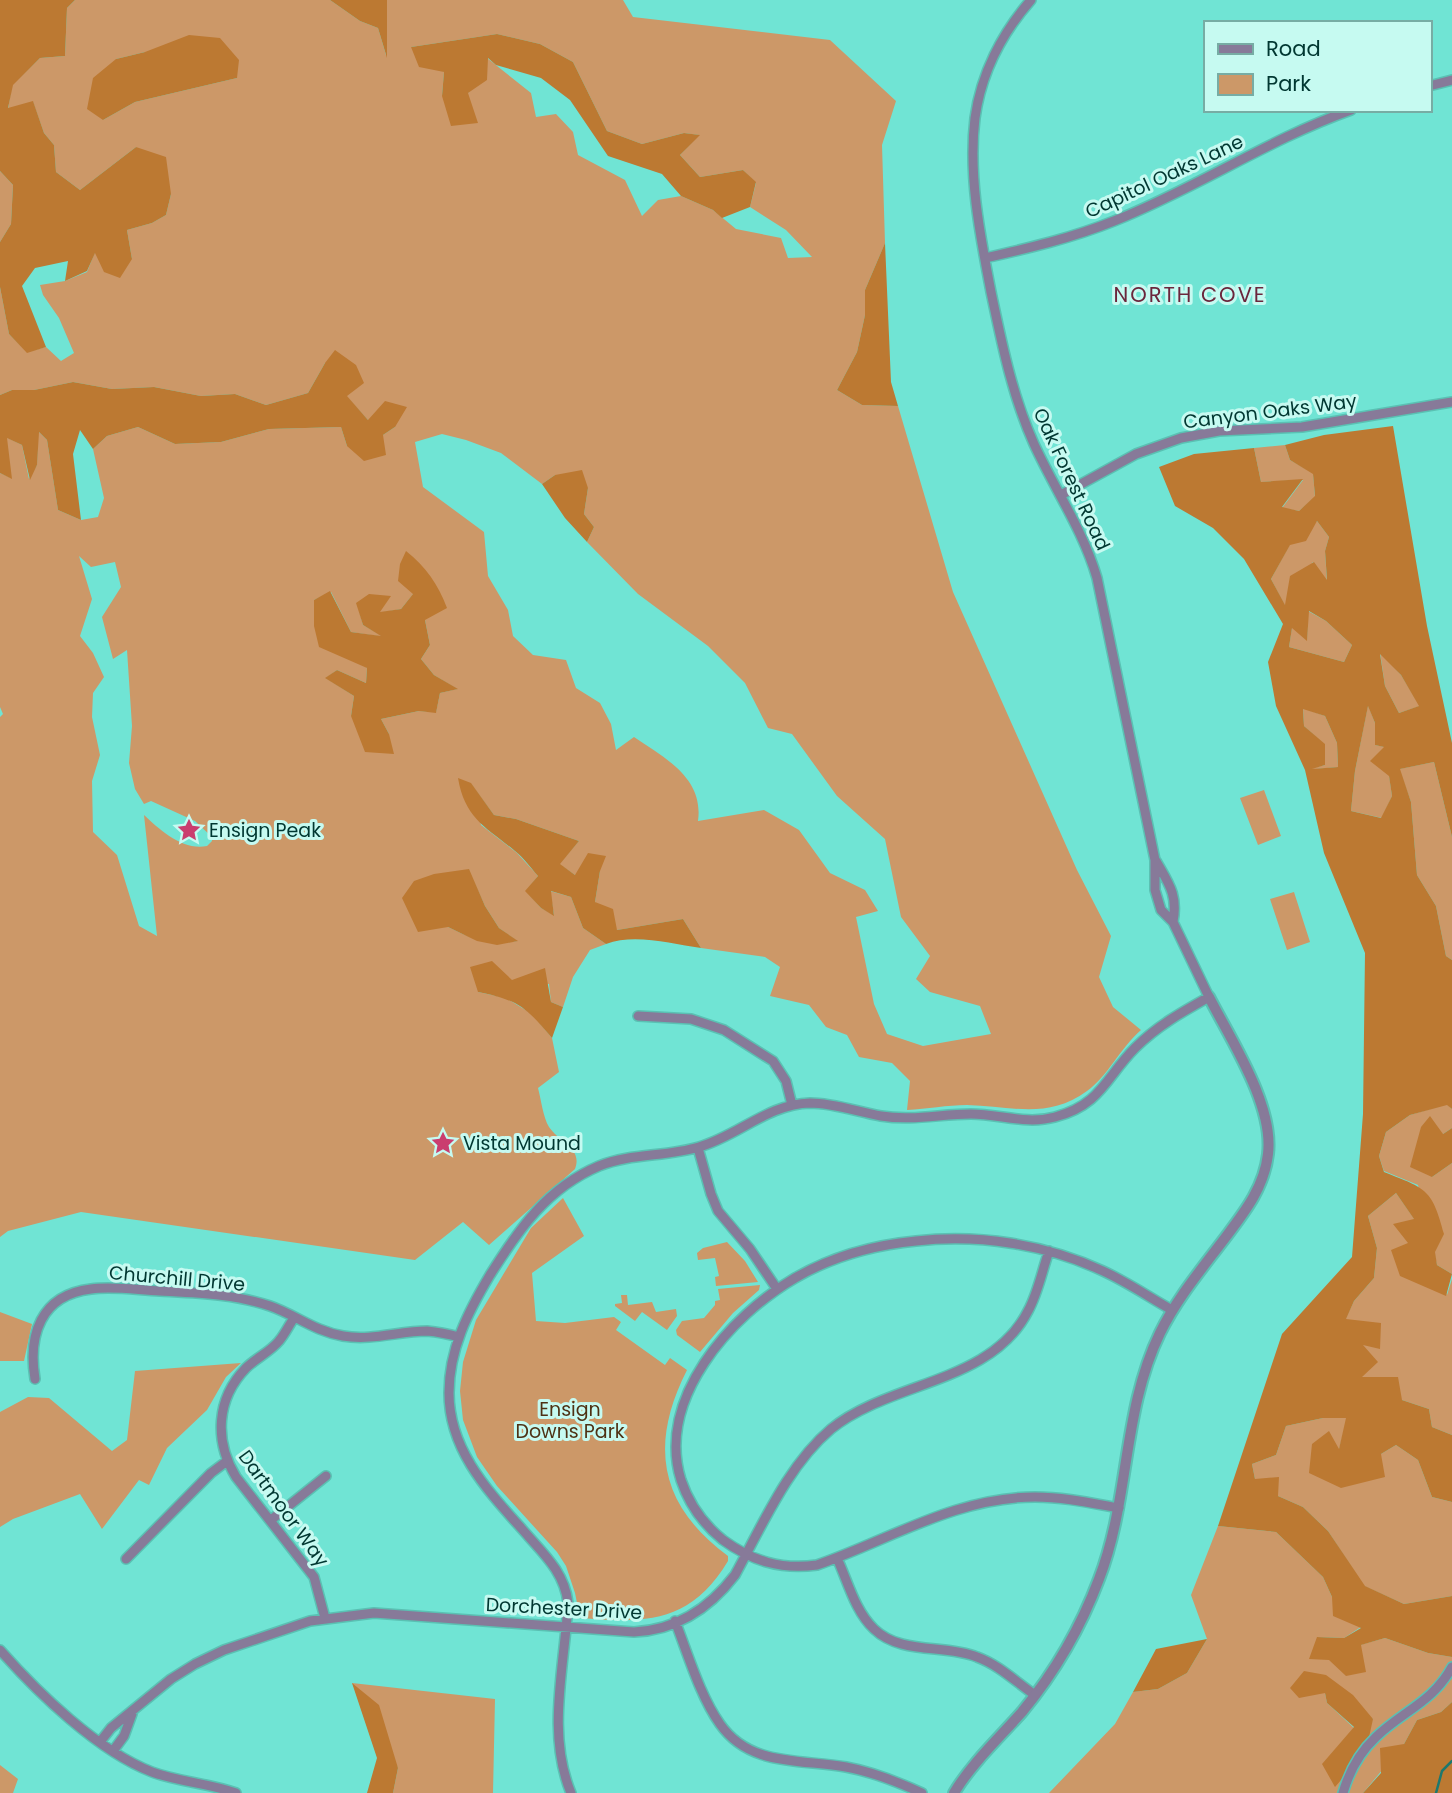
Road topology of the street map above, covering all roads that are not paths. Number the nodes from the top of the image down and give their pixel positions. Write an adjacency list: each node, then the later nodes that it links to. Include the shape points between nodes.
1 (1031, 0): 5 (street, Oak Forest Road, via 993,57 975,119 975,192)
2 (1452, 80): 3 (street)
3 (1431, 85)
4 (1347, 112): 5 (street, Capitol Oaks Lane, via 1114,221)
5 (985, 258): 7 (street, Oak Forest Road, via 1013,390)
6 (1452, 402): 7 (street, Canyon Oaks Way, via 1290,428 1181,438 1136,454)
7 (1061, 495): 8 (street, Oak Forest Road, via 1097,578)
8 (1155, 860): 9 (street, Oak Forest Road, via 1177,905); 9 (street, Oak Forest Road, via 1155,890 1161,910)
9 (1173, 922): 10 (street)
10 (1209, 997): 12 (street, via 1163,1022 1094,1097 1054,1118 970,1114 909,1118 819,1103); 16 (street, via 1261,1102 1268,1153 1263,1180 1251,1204)
11 (638, 1016): 12 (street, via 703,1022 759,1050 782,1074)
12 (792, 1105): 13 (street)
13 (698, 1148): 15 (street, via 718,1211); 18 (street, via 617,1160 558,1190 515,1235)
14 (1049, 1251): 15 (street, via 964,1239 894,1244 830,1261); 16 (street, via 1102,1270); 24 (street, Dorchester Drive, via 1029,1310 1004,1343 976,1363 876,1402 832,1429 799,1463)
15 (778, 1289): 24 (street, via 723,1339 694,1380 677,1426 677,1464 689,1500 703,1522)
16 (1172, 1310): 22 (street, via 1151,1351 1137,1396)
17 (294, 1318): 18 (street, Churchill Drive, via 319,1330 356,1338 429,1331); 19 (street, Churchill Drive, via 269,1306 208,1294 82,1290 51,1307 37,1328 32,1354); 20 (street, Dartmoor Way, via 279,1341 242,1372 227,1396 220,1424)
18 (459, 1337): 29 (street, via 449,1396 460,1445 492,1496 560,1574 568,1603)
19 (35, 1380)
20 (227, 1461): 23 (street, Dartmoor Way); 26 (street)
21 (326, 1476): 23 (street)
22 (1119, 1508): 25 (street, via 1055,1497 994,1500 930,1518); 32 (street, via 1090,1602 1065,1652)
23 (271, 1520): 27 (street, Dartmoor Way, via 314,1577)
24 (745, 1555): 25 (street, via 798,1567); 28 (street, Dorchester Drive, via 712,1601 686,1620)
25 (837, 1558): 32 (street, via 859,1609 879,1634 901,1644 977,1657)
26 (125, 1559)
27 (326, 1618): 29 (street, Dorchester Drive, via 374,1613); 33 (street, Dorchester Drive, via 210,1656 172,1679)
28 (675, 1621): 29 (street, Dorchester Drive, via 666,1628 644,1632); 38 (street, via 713,1714 739,1744 768,1757 873,1773)
29 (566, 1627): 37 (street, via 558,1739)
30 (0, 1650): 34 (street)
31 (1452, 1667): 40 (street, via 1428,1699 1389,1725 1363,1751)
32 (1035, 1695): 39 (street)
33 (133, 1712): 34 (street, Dorchester Drive); 35 (street, Dorchester Drive)
34 (100, 1742): 35 (street)
35 (113, 1751): 36 (street, via 158,1774)
36 (236, 1793)
37 (571, 1793)
38 (922, 1793)
39 (954, 1793)
40 (1343, 1793)

